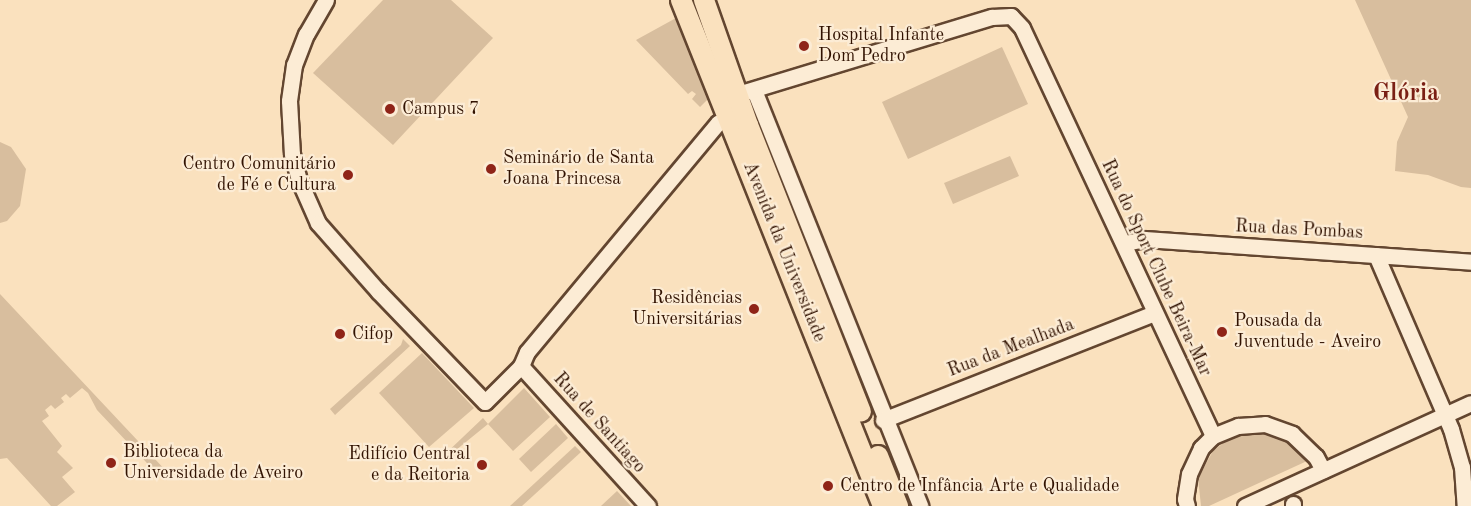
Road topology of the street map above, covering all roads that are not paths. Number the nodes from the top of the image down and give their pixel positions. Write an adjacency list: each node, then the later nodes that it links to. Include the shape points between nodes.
1 (326, 0): 9 (street, via 294,65 288,127 299,180 318,223 485,402)
2 (681, 0): 4 (main road, Avenida da Universidade)
3 (704, 0): 4 (main road, Avenida da Universidade)
4 (736, 100): 5 (street, Rua do Sport Clube Beira-Mar, via 992,16 1011,16 1022,28 1068,114); 9 (street, via 527,352); 12 (street, Avenida da Universidade); 17 (main road, Avenida da Universidade); 18 (main road, Avenida da Universidade)
5 (1125, 243): 6 (street, Rua das Pombas, via 1145,239); 8 (street, Rua do Sport Clube Beira-Mar)
6 (1376, 255): 7 (street, Rua das Pombas); 11 (street)
7 (1471, 262)
8 (1154, 312): 12 (street, Rua da Mealhada); 13 (street, Rua do Sport Clube Beira-Mar)
9 (521, 366): 16 (street, Rua de Santiago)
10 (1471, 403): 11 (street)
11 (1446, 414): 14 (street); 21 (street, via 1462,467)
12 (884, 420): 19 (street, Avenida da Universidade)
13 (1213, 436): 14 (street, via 1251,423 1278,427 1305,444); 20 (street, via 1201,448 1189,474)
14 (1323, 470): 15 (street)
15 (1251, 505)
16 (648, 506)
17 (883, 506)
18 (898, 506)
19 (920, 506)
20 (1187, 506)
21 (1465, 506)

